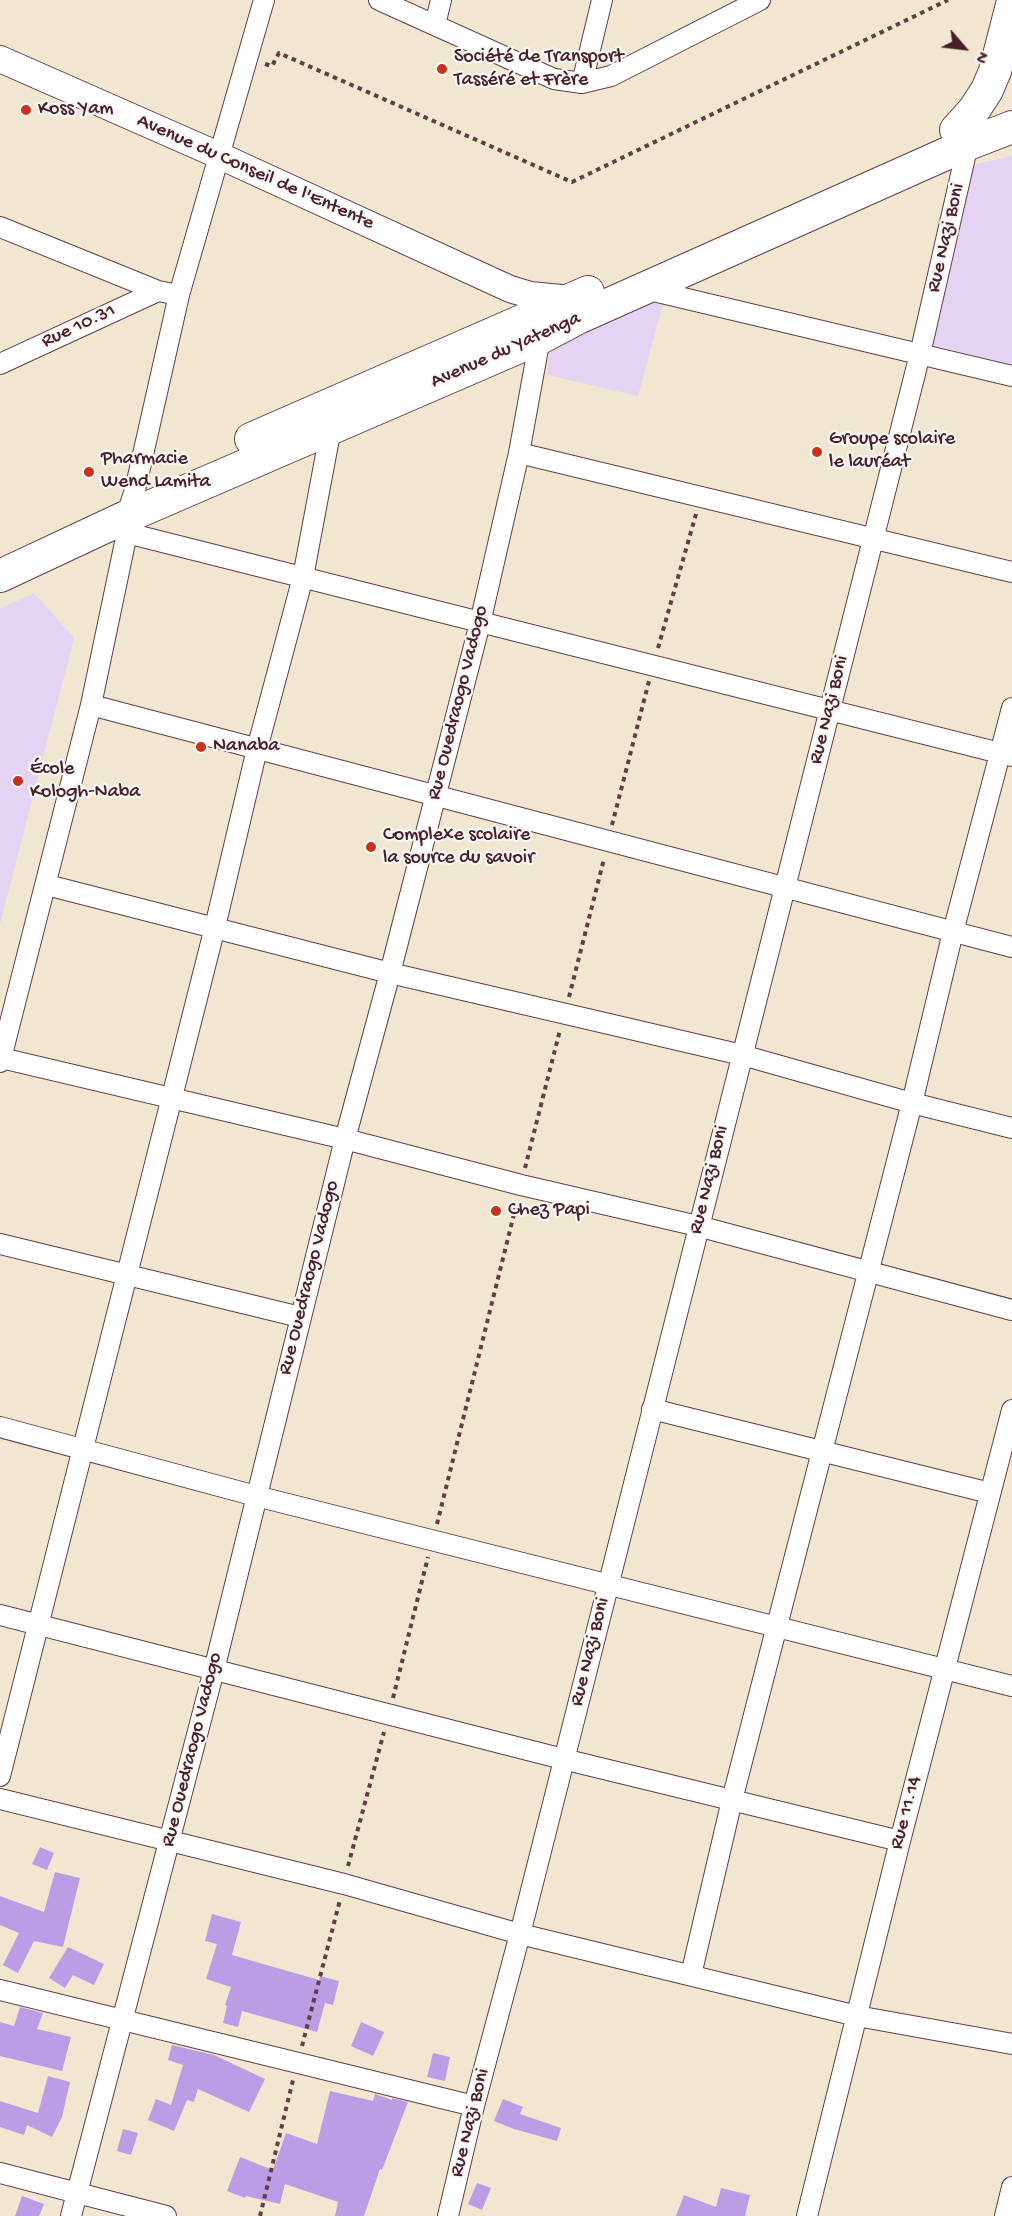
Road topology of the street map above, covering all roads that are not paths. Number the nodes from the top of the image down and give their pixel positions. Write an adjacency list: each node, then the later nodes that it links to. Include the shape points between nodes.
1 (264, 0): 13 (street)
2 (380, 0): 7 (street)
3 (441, 0): 7 (street)
4 (602, 0): 9 (street)
5 (760, 0): 9 (street, via 610,76)
6 (1012, 5): 12 (main road, via 995,71)
7 (435, 25): 9 (street, via 554,79)
8 (0, 59): 13 (street, Avenue du Conseil de l'Entente)
9 (582, 82)
10 (1012, 107): 12 (main road, Avenue du Yatenga)
11 (1012, 127): 12 (main road, Avenue du Yatenga)
12 (962, 137): 16 (main road, Avenue du Yatenga); 19 (main road, Avenue du Yatenga); 22 (street, Rue Nazi Boni)
13 (218, 155): 15 (street, Avenue du Conseil de l'Entente); 18 (street)
14 (0, 227): 17 (street)
15 (510, 289): 19 (street, Avenue du Conseil de l'Entente); 20 (street, via 520,298 521,308)
16 (645, 289): 21 (main road, Avenue du Yatenga); 22 (street)
17 (158, 291): 18 (street); 23 (street, Rue 10.31)
18 (179, 295): 27 (street)
19 (571, 299): 20 (main road, Avenue du Yatenga)
20 (508, 326): 27 (main road, Avenue du Yatenga)
21 (540, 338): 25 (main road, Avenue du Yatenga); 26 (street, Rue Ouedraogo Vadogo)
22 (921, 354): 24 (street); 28 (street, Rue Nazi Boni)
23 (0, 364)
24 (1012, 376)
25 (331, 428): 27 (main road, Avenue du Yatenga); 32 (street)
26 (519, 453): 28 (street); 33 (street, Rue Ouedraogo Vadogo)
27 (129, 514): 29 (main road, Avenue du Yatenga); 31 (main road, Avenue du Yatenga); 32 (street); 34 (street)
28 (873, 539): 30 (street); 36 (street, Rue Nazi Boni)
29 (0, 553)
30 (1012, 572)
31 (0, 576)
32 (303, 577): 33 (street); 37 (street)
33 (480, 623): 36 (street); 39 (street, Rue Ouedraogo Vadogo)
34 (91, 705): 37 (street); 40 (street)
35 (1012, 708): 38 (street)
36 (830, 710): 38 (street); 41 (street, Rue Nazi Boni)
37 (257, 749): 39 (street); 42 (street)
38 (1006, 754): 43 (street)
39 (436, 796): 41 (street); 45 (street, Rue Ouedraogo Vadogo)
40 (46, 885): 42 (street); 47 (street)
41 (784, 888): 43 (street); 46 (street, Rue Nazi Boni)
42 (215, 927): 45 (street); 48 (street)
43 (953, 932): 44 (street); 49 (street)
44 (1012, 947)
45 (390, 973): 46 (street); 51 (street, Rue Ouedraogo Vadogo)
46 (742, 1055): 49 (street); 52 (street, Rue Nazi Boni)
47 (1, 1060): 48 (street)
48 (172, 1097): 51 (street); 55 (street)
49 (912, 1103): 50 (street); 54 (street)
50 (1012, 1128)
51 (345, 1139): 52 (street); 57 (street, Rue Ouedraogo Vadogo)
52 (698, 1226): 54 (street); 58 (street, Rue Nazi Boni)
53 (0, 1244): 55 (street)
54 (869, 1271): 56 (street); 62 (street)
55 (126, 1275): 57 (street); 61 (street)
56 (1012, 1310)
57 (300, 1317): 64 (street, Rue Ouedraogo Vadogo)
58 (652, 1409): 62 (street); 65 (street, Rue Nazi Boni)
59 (1012, 1410): 63 (street, Rue 11.14)
60 (0, 1427): 61 (street)
61 (83, 1450): 64 (street); 67 (street)
62 (822, 1450): 63 (street); 68 (street)
63 (990, 1493): 70 (street, Rue 11.14)
64 (256, 1496): 65 (street); 69 (street, Rue Ouedraogo Vadogo)
65 (608, 1584): 68 (street); 72 (street, Rue Nazi Boni)
66 (0, 1615): 67 (street)
67 (38, 1625): 69 (street); 73 (street)
68 (778, 1627): 70 (street); 75 (street)
69 (214, 1670): 72 (street); 77 (street, Rue Ouedraogo Vadogo)
70 (945, 1670): 71 (street); 76 (street, Rue 11.14)
71 (1012, 1686)
72 (563, 1758): 75 (street); 78 (street, Rue Nazi Boni)
73 (0, 1776)
74 (0, 1799): 77 (street)
75 (732, 1800): 76 (street); 79 (street)
76 (900, 1841): 81 (street, Rue 11.14)
77 (170, 1842): 78 (street, via 344,1884); 82 (street, Rue Ouedraogo Vadogo)
78 (520, 1934): 79 (street); 84 (street, Rue Nazi Boni)
79 (691, 1975): 81 (street)
80 (0, 1990): 82 (street)
81 (857, 2016): 83 (street); 91 (street, Rue 11.14)
82 (123, 2020): 84 (street); 87 (street, Rue Ouedraogo Vadogo)
83 (1012, 2044)
84 (474, 2106): 90 (street, Rue Nazi Boni)
85 (0, 2173): 87 (street)
86 (1012, 2187): 92 (street)
87 (77, 2193): 88 (street, Rue Ouedraogo Vadogo); 89 (street)
88 (71, 2216)
89 (166, 2216)
90 (448, 2216)
91 (807, 2216)
92 (1005, 2216)

